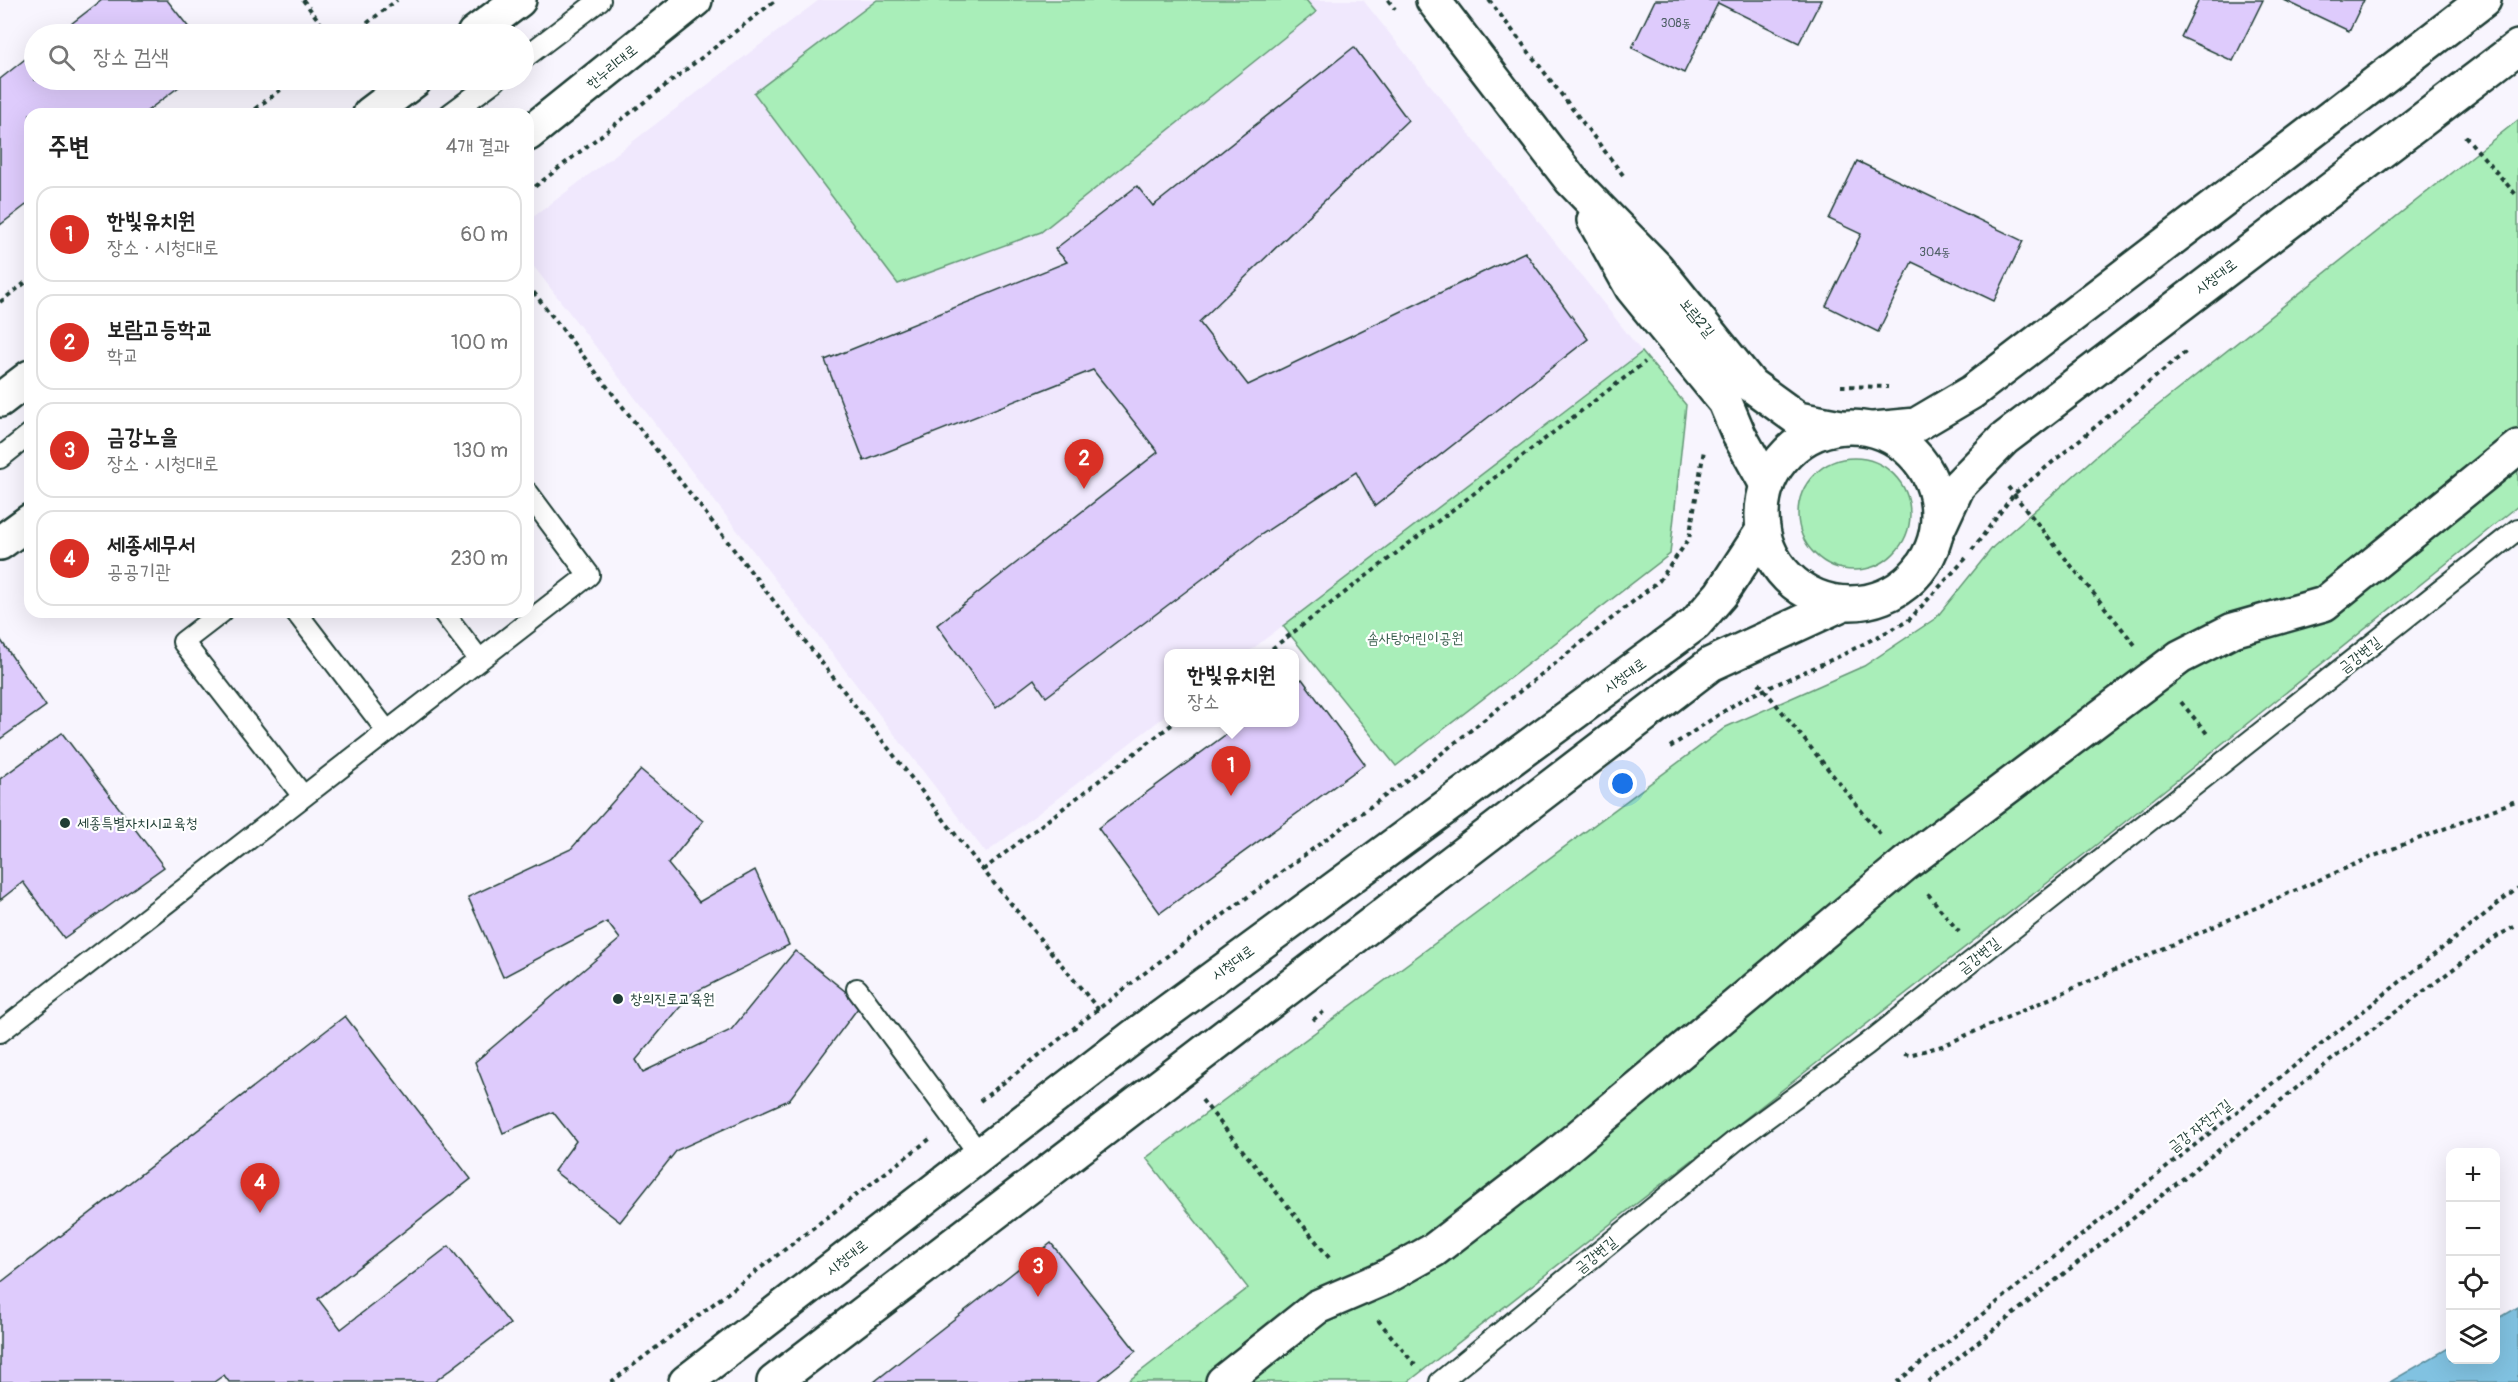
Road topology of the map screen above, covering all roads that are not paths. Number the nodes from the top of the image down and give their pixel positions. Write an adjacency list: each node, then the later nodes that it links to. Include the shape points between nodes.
1 (519, 0): 6 (street)
2 (600, 0): 8 (lane)
3 (696, 0): 13 (street, 한누리대로)
4 (1433, 0): 14 (street, 보람2길)
5 (2484, 0): 18 (street, via 1972,392 1916,425)
6 (487, 24)
7 (2518, 47): 25 (street, 시청대로, via 2013,432 1958,486)
8 (534, 50)
9 (402, 90): 11 (street)
10 (482, 90): 12 (lane)
11 (378, 108)
12 (458, 108)
13 (534, 129)
14 (1571, 180): 17 (street, 보람2길, via 1656,267 1751,385 1798,419); 22 (street, 보람2길, via 1632,288 1725,402)
15 (24, 382): 16 (street)
16 (0, 400)
17 (1841, 427): 18 (street); 22 (street, via 1810,436 1784,456)
18 (1874, 429): 25 (street, via 1903,443 1925,466 1937,497)
19 (24, 439): 21 (lane)
20 (2518, 447): 43 (street, via 2324,604 2233,630 2180,657 1905,864 1557,1155 1434,1250 1317,1306)
21 (0, 458)
22 (1767, 485): 27 (street, via 1762,507)
23 (534, 501): 30 (lane, via 589,575)
24 (24, 525): 28 (street)
25 (1938, 529): 29 (street, via 1927,559 1905,584 1877,599)
26 (2518, 529): 44 (lane, 금강변길, via 1866,1045 1735,1141)
27 (1763, 530): 29 (street, via 1773,557 1791,580 1816,596); 40 (street, 시청대로, via 1721,594 1695,624 1133,1037)
28 (0, 543)
29 (1844, 603): 42 (street, via 1711,664)
30 (534, 617)
31 (214, 618): 37 (lane, via 183,642)
32 (301, 618): 36 (lane)
33 (448, 618): 35 (lane)
34 (533, 618): 35 (lane)
35 (479, 659): 36 (lane)
36 (387, 731): 37 (lane)
37 (303, 796): 39 (lane)
38 (857, 989): 40 (lane)
39 (0, 1032)
40 (980, 1155): 41 (street, 시청대로)
41 (686, 1382)
42 (774, 1382)
43 (1223, 1382)
44 (1440, 1382)

